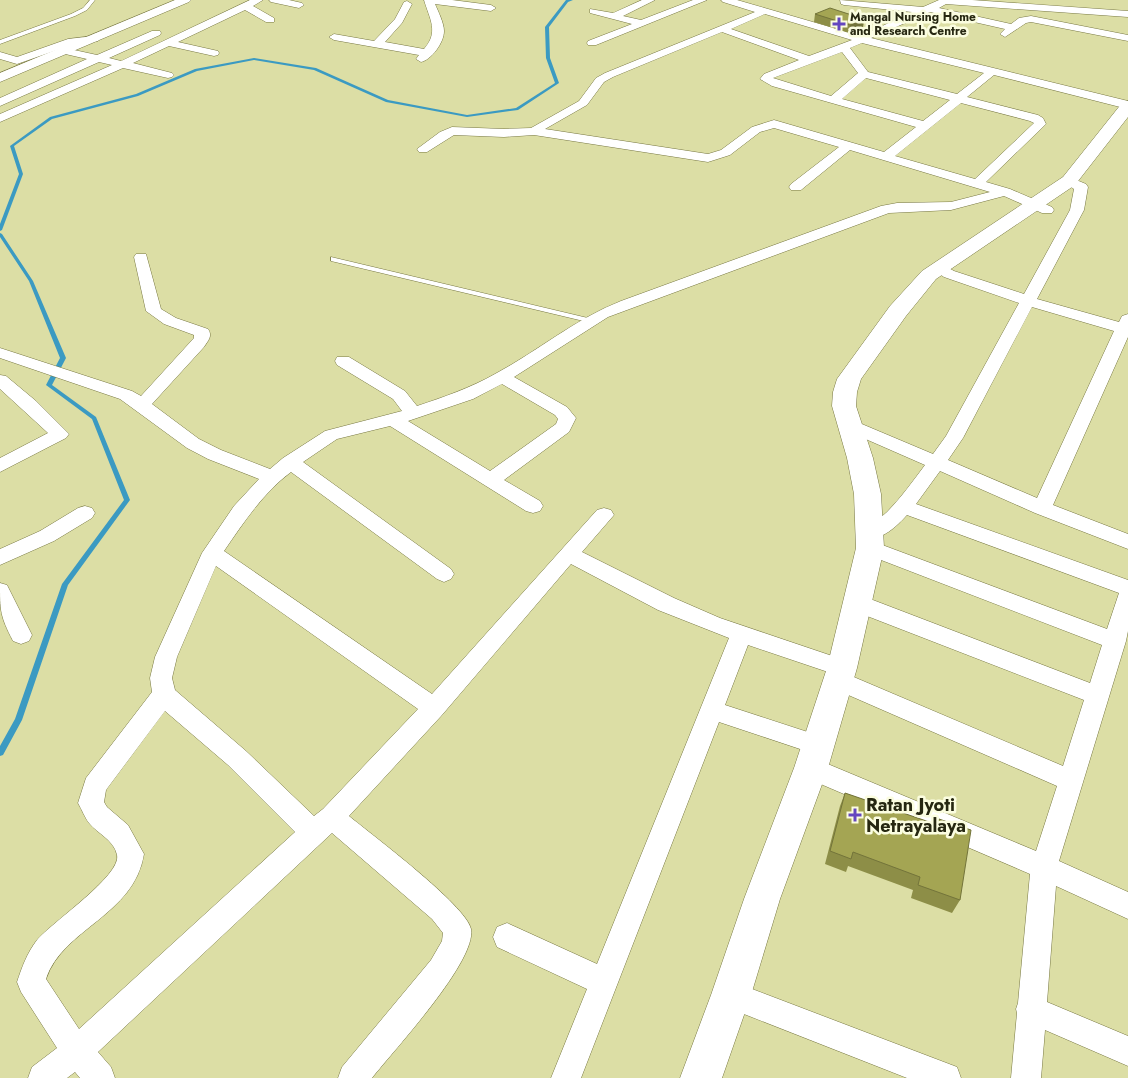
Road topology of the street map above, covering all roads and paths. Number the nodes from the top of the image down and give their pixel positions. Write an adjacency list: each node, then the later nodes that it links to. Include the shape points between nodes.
1 (94, 0): 27 (lane, via 85,9)
2 (185, 0): 25 (street)
3 (274, 0): 12 (street)
4 (429, 0): 14 (street); 30 (street, via 439,31 435,43 424,56)
5 (650, 0): 18 (street)
6 (702, 0): 20 (street)
7 (726, 0): 16 (street)
8 (950, 1): 13 (street); 17 (street)
9 (253, 2): 19 (street); 28 (street)
10 (844, 2): 13 (street)
11 (407, 4): 30 (street, via 398,24)
12 (299, 5)
13 (928, 6): 24 (street, via 1009,31 1023,20 1031,19); 26 (street)
14 (491, 8)
15 (594, 11): 18 (street)
16 (765, 11): 22 (street); 26 (street)
17 (1128, 14)
18 (614, 16): 20 (street)
19 (270, 20)
20 (640, 23): 29 (street)
21 (168, 28): 35 (street)
22 (722, 29): 36 (street); 49 (street, via 609,75 600,80 583,104)
23 (334, 37): 30 (street)
24 (1128, 38)
25 (94, 39): 32 (street); 34 (street, via 72,41 17,61)
26 (861, 39): 31 (street); 38 (street)
27 (0, 42)
28 (168, 43): 33 (street); 37 (street)
29 (592, 43)
30 (377, 44)
31 (844, 47): 36 (street); 39 (street)
32 (65, 51): 35 (street); 41 (street)
33 (214, 53)
34 (0, 55)
35 (100, 59): 37 (street); 44 (street)
36 (809, 60): 43 (street, via 766,79)
37 (122, 64): 40 (street); 46 (street)
38 (992, 71): 42 (street); 45 (street)
39 (864, 74): 42 (street); 43 (street)
40 (168, 75)
41 (0, 78)
42 (959, 99): 47 (street); 53 (street, via 1034,118 1040,124)
43 (834, 100): 47 (street)
44 (0, 102)
45 (1128, 105): 54 (main road, via 1082,168)
46 (0, 118)
47 (926, 126): 52 (street)
48 (1128, 128): 54 (main road)
49 (534, 131): 50 (street, via 708,158 721,156 760,126 774,124); 51 (street, via 452,131)
50 (848, 146): 52 (street); 55 (street)
51 (423, 149)
52 (886, 157): 53 (street)
53 (977, 184): 56 (street)
54 (1075, 184): 57 (main road); 61 (street, via 1076,210)
55 (796, 187)
56 (1004, 192): 57 (street); 62 (street, via 967,204 886,209 626,304)
57 (1041, 207): 60 (main road)
58 (141, 258): 69 (street, via 154,311 170,321 202,332 198,344)
59 (334, 259): 62 (lane)
60 (944, 271): 61 (street); 72 (main road, via 862,381)
61 (1028, 301): 63 (street); 74 (street, via 954,438)
62 (592, 320): 67 (street)
63 (1127, 326): 80 (street)
64 (6, 355): 66 (street); 69 (street, via 126,395)
65 (343, 361): 70 (street, via 399,395)
66 (0, 371)
67 (502, 377): 70 (street, via 467,395); 77 (street, via 567,418 563,428)
68 (0, 380): 75 (street, via 60,434)
69 (143, 404): 76 (street, via 201,448)
70 (413, 415): 71 (street)
71 (393, 420): 73 (street, via 331,435); 77 (street)
72 (851, 426): 74 (street); 83 (main road, via 867,496)
73 (290, 462): 76 (street); 88 (street)
74 (936, 462): 79 (street); 80 (street)
75 (0, 466)
76 (272, 477): 85 (street, via 241,511)
77 (491, 480): 78 (street)
78 (533, 506)
79 (904, 507): 83 (street); 89 (street)
80 (1042, 508): 84 (street)
81 (85, 513): 87 (street, via 47,536)
82 (604, 515): 86 (street)
83 (871, 540): 92 (main road); 95 (street)
84 (1128, 542)
85 (212, 553): 97 (street, via 166,657 161,678); 99 (street)
86 (568, 554): 94 (street, via 666,604); 99 (street)
87 (0, 558)
88 (444, 574)
89 (1128, 588)
90 (0, 591): 93 (street)
91 (1128, 596): 95 (street)
92 (857, 603): 96 (main road); 98 (street)
93 (21, 635)
94 (741, 636): 96 (street); 100 (street)
95 (1115, 641): 98 (street)
96 (840, 674): 101 (main road); 102 (street)
97 (164, 694): 103 (street, via 174,706); 110 (street, via 94,786 91,803 98,815 119,833 131,854 128,871 113,890 43,953 34,969 31,982)
98 (1098, 696): 102 (street)
99 (434, 708): 103 (street)
100 (711, 710): 101 (street); 107 (street)
101 (814, 756): 104 (street); 108 (main road)
102 (1071, 781): 104 (street)
103 (322, 825): 110 (street); 114 (street, via 442,910 456,929 456,945 441,970)
104 (1044, 867): 105 (street); 109 (street)
105 (1128, 906)
106 (507, 937): 107 (street)
107 (603, 982): 115 (street)
108 (731, 996): 116 (main road); 117 (street)
109 (1030, 1009): 111 (street); 118 (street)
110 (78, 1051): 112 (street); 113 (street)
111 (1128, 1051)
112 (43, 1078)
113 (100, 1078)
114 (353, 1078)
115 (566, 1078)
116 (702, 1078)
117 (946, 1078)
118 (1026, 1078)

